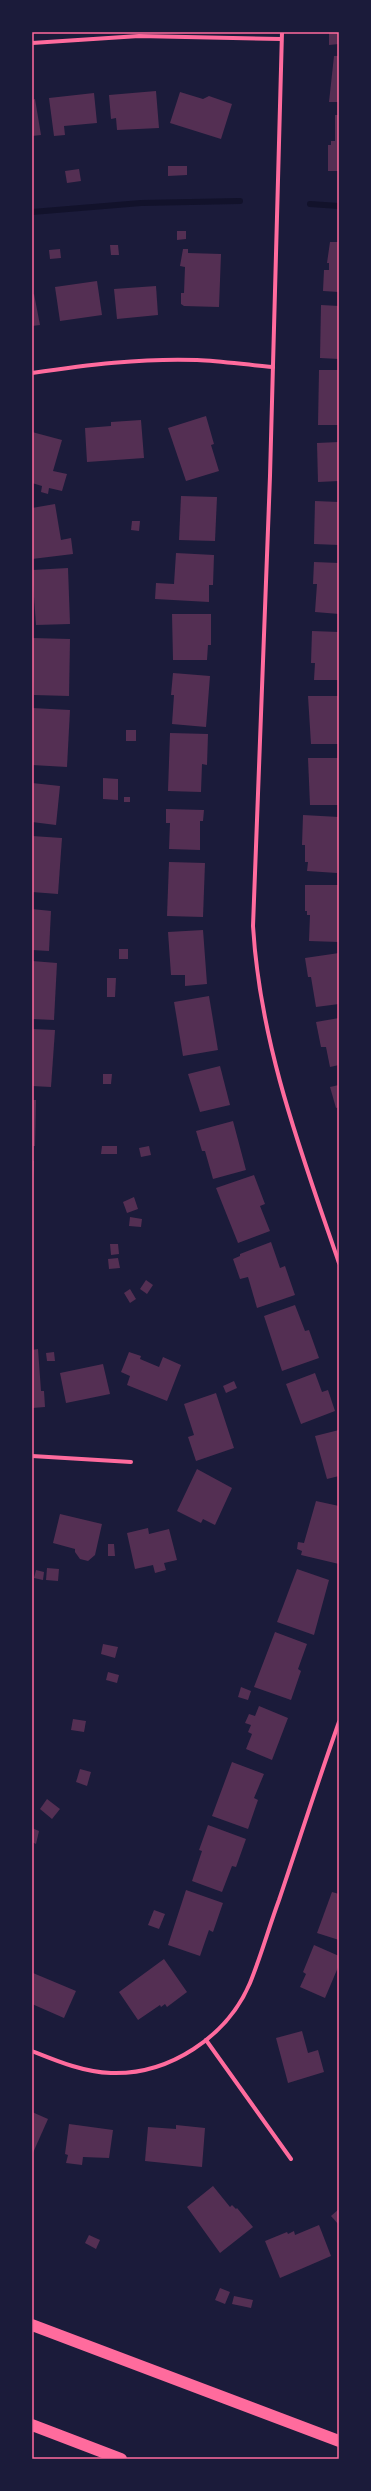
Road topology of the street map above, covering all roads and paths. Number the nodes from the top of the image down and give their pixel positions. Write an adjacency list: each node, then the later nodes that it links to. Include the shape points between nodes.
1 (282, 32): 2 (street)
2 (281, 39): 3 (street, via 139,36); 4 (street)
3 (32, 43)
4 (273, 367): 5 (street, via 197,360 155,361); 6 (street, via 257,785 253,926 255,955 264,1016 285,1104)
5 (32, 373)
6 (339, 1263)
7 (32, 1456): 8 (street)
8 (131, 1462)
9 (339, 1722): 10 (street, via 250,1984 224,2025)
10 (206, 2040): 11 (street, via 168,2062 134,2072 92,2071); 12 (street)
11 (32, 2051)
12 (291, 2159)
13 (32, 2325): 15 (highway)
14 (32, 2424): 16 (highway)
15 (339, 2441)
16 (121, 2459)

